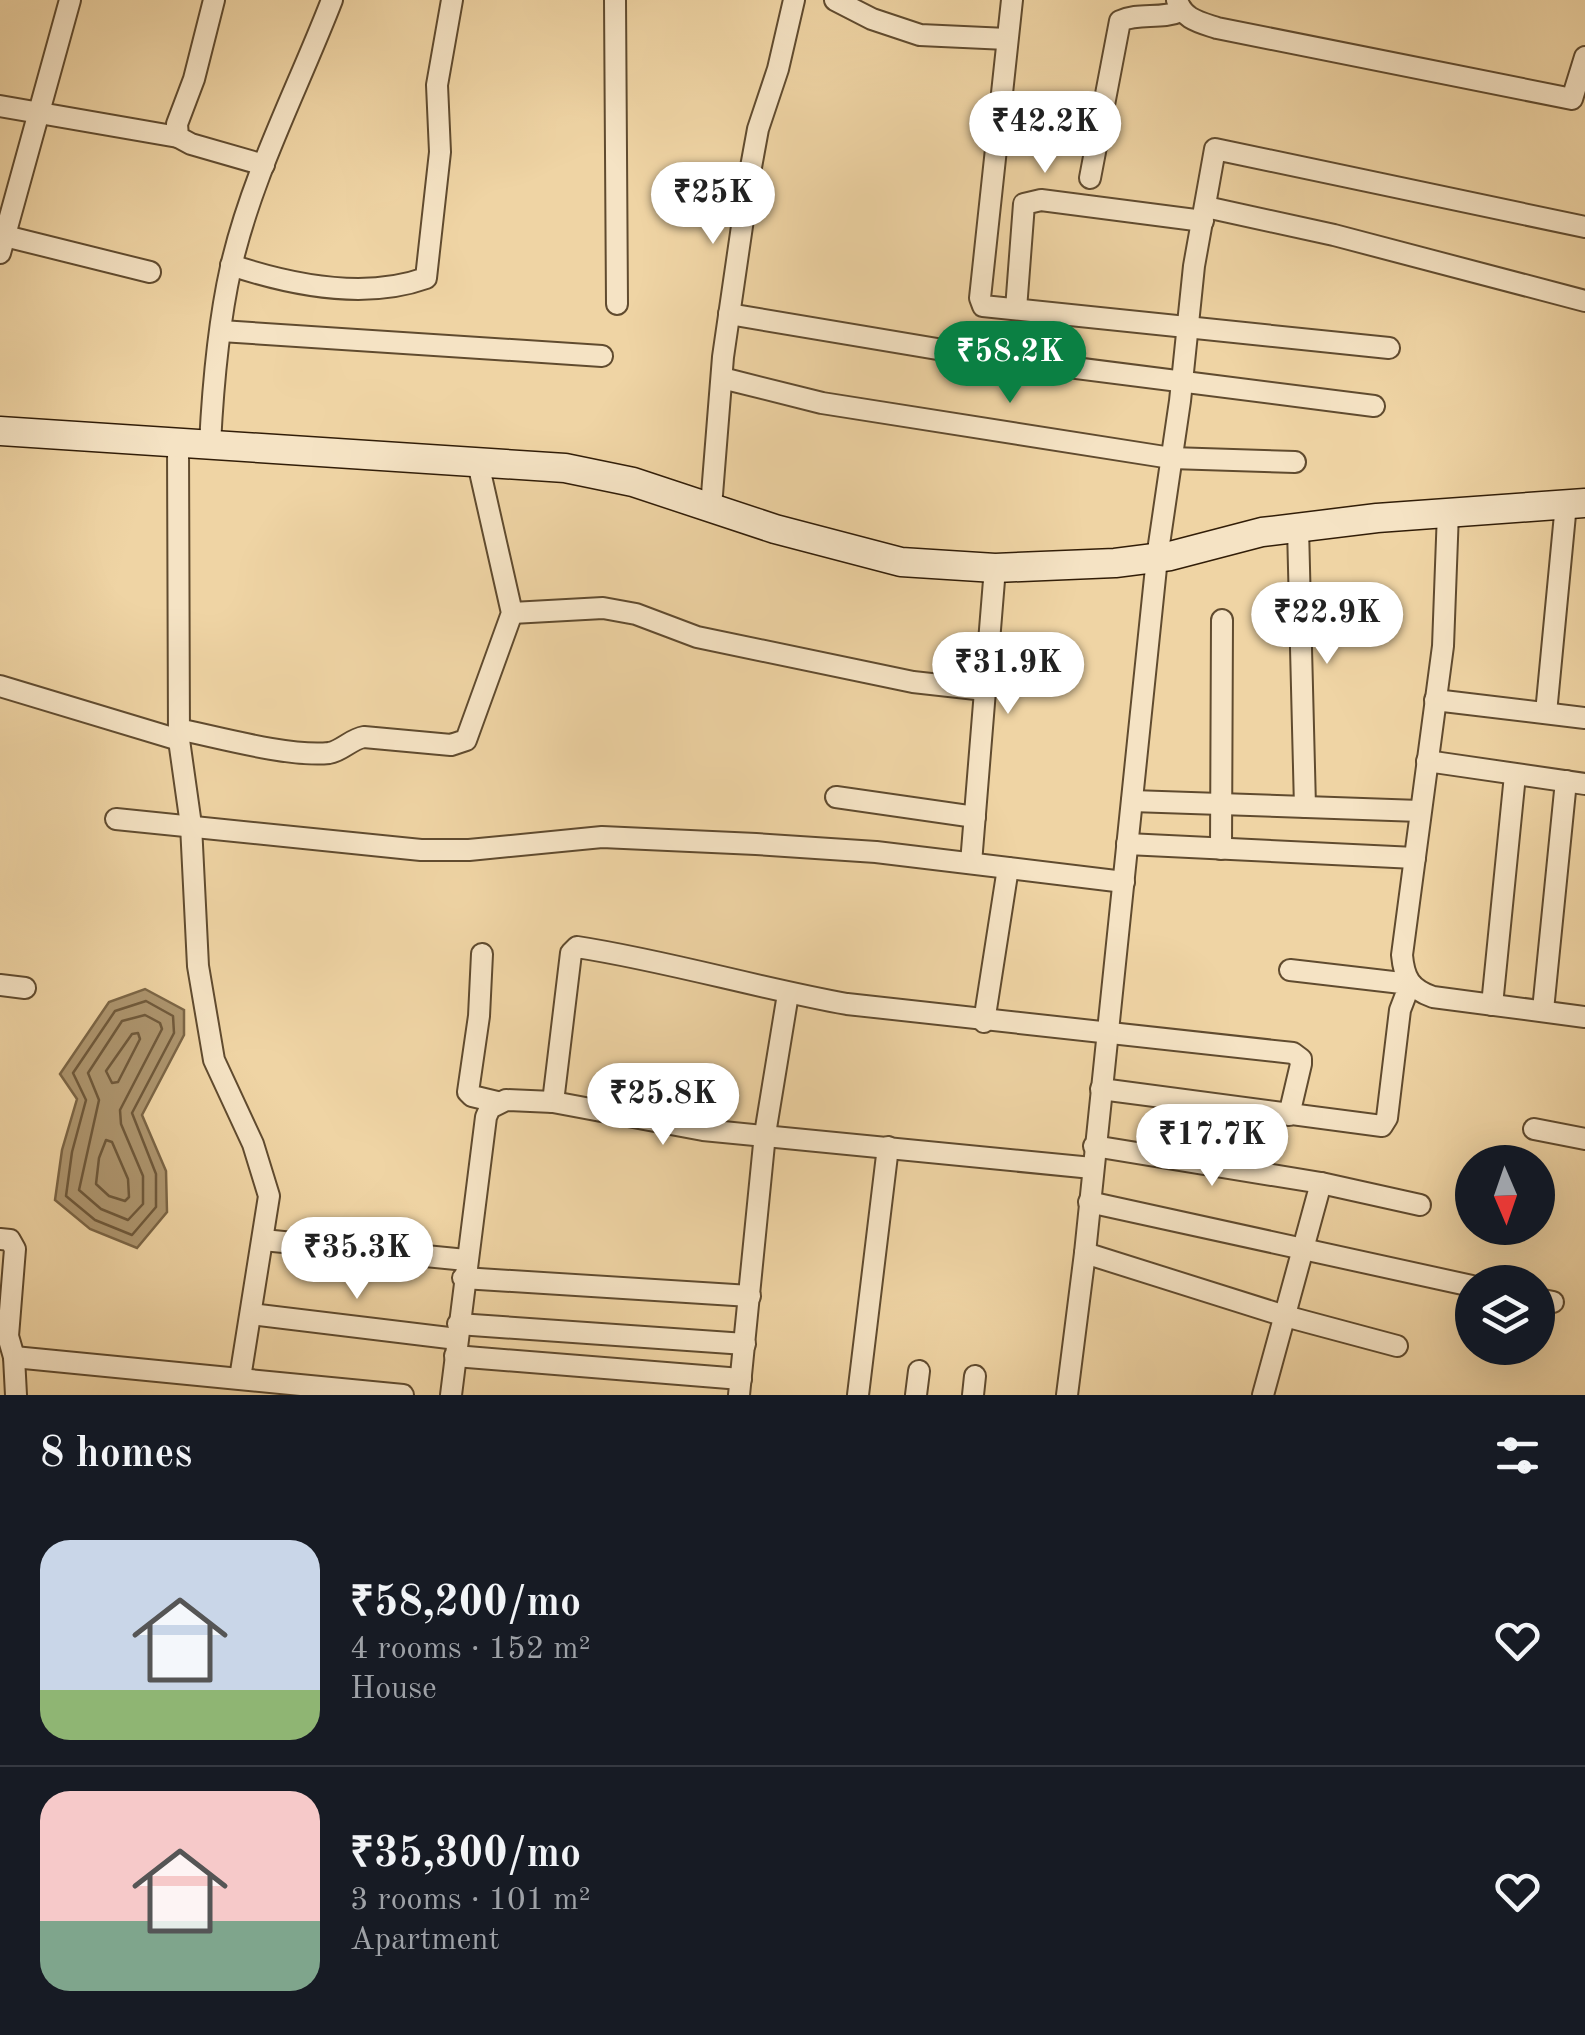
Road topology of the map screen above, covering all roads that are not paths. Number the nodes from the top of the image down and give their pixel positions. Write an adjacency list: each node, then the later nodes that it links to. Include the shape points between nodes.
1 (70, 0): 15 (street)
2 (214, 0): 16 (street)
3 (332, 0): 17 (street)
4 (452, 0): 22 (street, via 436,86 440,152 426,278 378,289 339,288 268,278)
5 (614, 0): 25 (street)
6 (794, 0): 27 (street, via 758,129)
7 (835, 0): 10 (street)
8 (1012, 0): 11 (street)
9 (1179, 6): 13 (street, via 1193,20 1217,28); 18 (street, via 1163,17 1120,21)
10 (873, 9): 11 (street, via 920,35)
11 (1007, 39): 26 (street, via 980,298 983,306)
12 (1585, 56): 13 (street)
13 (1579, 100)
14 (0, 106): 15 (street)
15 (38, 112): 16 (street); 21 (street)
16 (178, 137): 17 (street)
17 (264, 165): 22 (street)
18 (1090, 178)
19 (1205, 214): 20 (street, via 1215,149); 24 (street, via 1334,235); 26 (street, via 1024,204); 28 (street)
20 (1585, 227)
21 (2, 245): 23 (street)
22 (231, 265): 29 (street)
23 (150, 272)
24 (1585, 301)
25 (617, 304)
26 (1016, 309): 28 (street)
27 (729, 314): 32 (street); 33 (street)
28 (1186, 325): 30 (street); 33 (street)
29 (221, 330): 31 (street); 37 (street)
30 (1389, 348)
31 (602, 356)
32 (722, 378): 38 (street, via 822,403); 42 (street)
33 (1181, 383): 34 (street); 38 (street)
34 (1374, 406)
35 (0, 431): 36 (street)
36 (178, 443): 37 (street); 54 (street)
37 (210, 444): 40 (street)
38 (1172, 458): 39 (street); 45 (street)
39 (1294, 462)
40 (478, 464): 42 (street, via 565,468); 47 (street)
41 (1576, 503): 43 (street); 52 (street)
42 (711, 507): 46 (street, via 901,562)
43 (1448, 512): 44 (street); 51 (street)
44 (1298, 528): 45 (street); 61 (street)
45 (1156, 558): 46 (street); 59 (street)
46 (995, 568): 50 (street)
47 (512, 613): 50 (street, via 603,608 697,637); 54 (street, via 470,733 460,744 364,737 324,753 187,731)
48 (1222, 620): 60 (street)
49 (0, 686): 54 (street)
50 (985, 690): 63 (street)
51 (1435, 700): 52 (street); 55 (street)
52 (1546, 713): 53 (street)
53 (1585, 718)
54 (179, 740): 65 (street)
55 (1427, 760): 56 (street); 62 (street)
56 (1515, 775): 57 (street); 78 (street)
57 (1576, 782): 79 (street)
58 (836, 797): 63 (street)
59 (1132, 802): 60 (street); 66 (street)
60 (1222, 804): 61 (street); 67 (street)
61 (1305, 807): 62 (street)
62 (1420, 811): 68 (street)
63 (975, 816): 69 (street)
64 (116, 819): 65 (street)
65 (191, 825): 69 (street, via 421,850 602,837); 96 (street, via 209,1040 264,1175 269,1196)
66 (1127, 844): 67 (street); 71 (street)
67 (1222, 849): 68 (street)
68 (1414, 858): 74 (street, via 1402,955)
69 (972, 863): 70 (street)
70 (1008, 868): 71 (street); 81 (street)
71 (1124, 882): 82 (street)
72 (482, 954): 84 (street, via 468,1092)
73 (1290, 970): 74 (street)
74 (1410, 984): 78 (street, via 1432,997); 86 (street, via 1400,1010 1386,1123 1378,1128)
75 (0, 985): 76 (street)
76 (25, 988)
77 (788, 994): 81 (street); 85 (street, via 573,949); 88 (street)
78 (1492, 1005): 79 (street)
79 (1543, 1010): 80 (street)
80 (1585, 1016)
81 (984, 1022): 82 (street)
82 (1108, 1031): 83 (street); 86 (street, via 1298,1054)
83 (1101, 1089): 86 (street); 91 (street)
84 (497, 1102): 85 (street); 99 (street, via 486,1117)
85 (553, 1102): 88 (street, via 702,1130)
86 (1289, 1114)
87 (1534, 1129): 89 (street)
88 (765, 1134): 90 (street); 101 (street)
89 (1585, 1139)
90 (888, 1146): 91 (street); 114 (street)
91 (1093, 1157): 92 (street); 93 (street)
92 (1320, 1183): 94 (street); 97 (street)
93 (1090, 1202): 97 (street); 98 (street)
94 (1420, 1205)
95 (0, 1238): 107 (street, via 15,1248 8,1321)
96 (263, 1240): 99 (street); 102 (street)
97 (1304, 1250): 100 (street); 103 (street)
98 (1084, 1253): 103 (street); 116 (street)
99 (465, 1269): 101 (street); 104 (street)
100 (1455, 1282)
101 (750, 1296): 105 (street)
102 (251, 1314): 104 (street); 109 (street)
103 (1285, 1316): 106 (street); 117 (street)
104 (457, 1340): 105 (street); 110 (street); 113 (street)
105 (745, 1344): 110 (street)
106 (1397, 1346)
107 (14, 1357): 109 (street); 111 (street)
108 (919, 1371): 115 (street)
109 (240, 1378): 112 (street)
110 (740, 1387)
111 (16, 1395)
112 (403, 1395)
113 (451, 1395)
114 (858, 1395)
115 (916, 1395)
116 (1067, 1395)
117 (1263, 1395)

